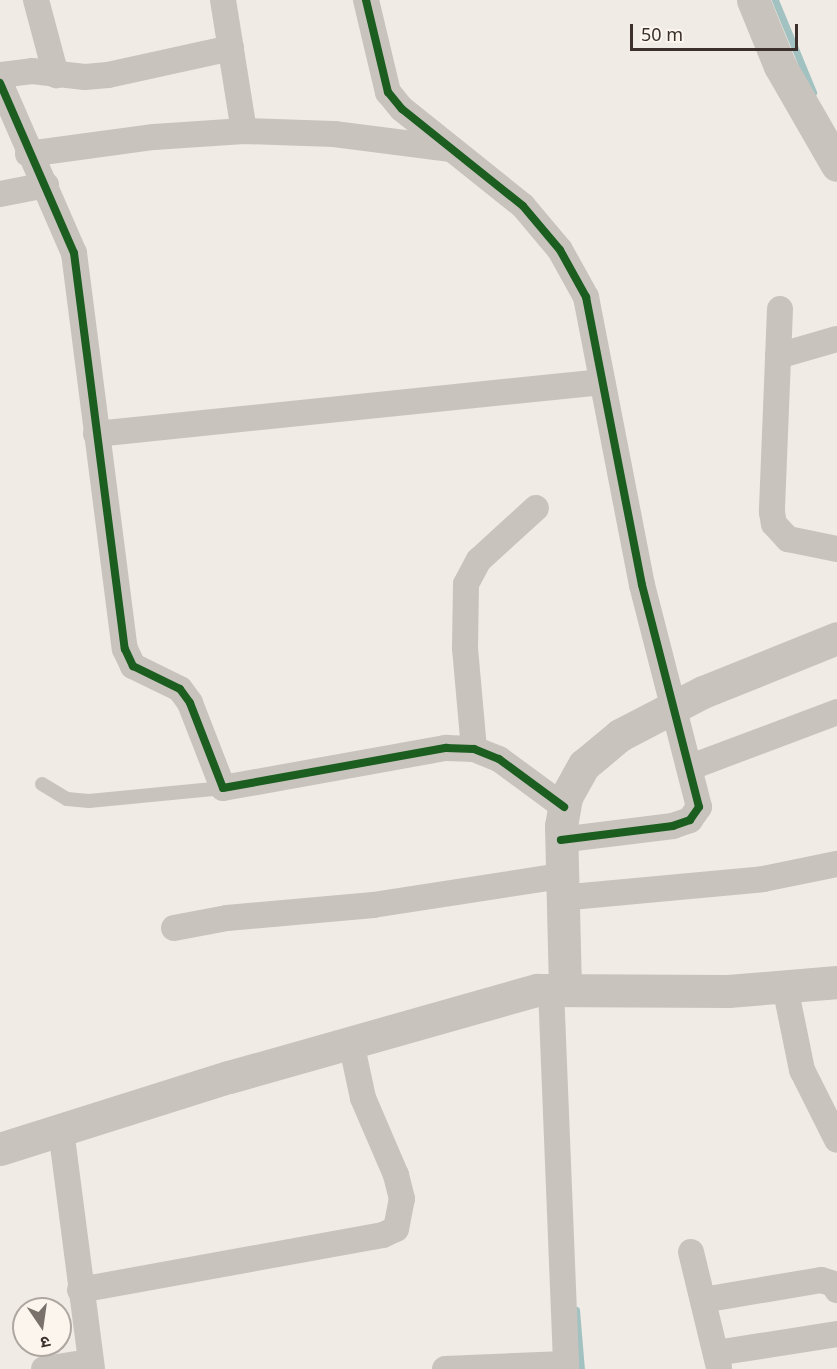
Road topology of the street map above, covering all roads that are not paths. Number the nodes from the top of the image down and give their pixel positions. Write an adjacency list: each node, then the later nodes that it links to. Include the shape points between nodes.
1 (36, 0): 7 (street)
2 (223, 0): 5 (street)
3 (366, 0): 10 (street, via 388,92 402,109)
4 (753, 0): 12 (street, via 780,66)
5 (231, 48): 7 (street, via 108,75); 9 (street)
6 (0, 75): 7 (street, via 32,71)
7 (56, 75)
8 (0, 83): 11 (street)
9 (244, 131): 10 (street, via 334,134); 11 (street, via 143,138)
10 (452, 149): 18 (street, via 524,206 560,250 586,297)
11 (28, 154): 13 (street)
12 (837, 165)
13 (46, 185): 14 (street); 19 (street, via 74,254)
14 (0, 194)
15 (780, 309): 17 (street)
16 (837, 339): 17 (street)
17 (778, 356): 21 (street, via 771,512 774,524 788,539)
18 (602, 382): 19 (street); 23 (street, via 642,585)
19 (96, 434): 28 (street, via 125,649 133,666 180,689 190,703)
20 (536, 508): 25 (street, via 479,560 466,584 465,648)
21 (837, 549)
22 (837, 638): 23 (street)
23 (675, 706): 26 (street); 29 (street, via 620,735 584,765)
24 (837, 712): 26 (street)
25 (474, 749): 28 (street, via 446,748); 29 (street, via 498,759)
26 (691, 767): 30 (street, via 699,807 690,820 673,826)
27 (42, 784): 28 (lane, via 67,799 89,801)
28 (223, 789)
29 (564, 807): 30 (street)
30 (561, 840): 32 (street)
31 (837, 864): 32 (street, via 763,879)
32 (560, 887): 33 (street, via 226,918); 36 (street)
33 (174, 928)
34 (837, 982): 35 (street)
35 (785, 987): 36 (street, via 728,991); 39 (street, via 802,1070)
36 (558, 989): 37 (street); 48 (street)
37 (351, 1042): 38 (street); 42 (street, via 363,1098 396,1175 402,1199 396,1229 383,1235)
38 (62, 1130): 40 (street); 42 (street)
39 (837, 1140)
40 (0, 1149)
41 (692, 1252): 44 (street)
42 (80, 1290): 47 (street)
43 (837, 1290): 44 (street, via 834,1284 821,1280)
44 (703, 1300): 46 (street)
45 (837, 1334): 46 (street)
46 (718, 1361)
47 (91, 1366): 49 (street)
48 (565, 1367): 50 (street)
49 (44, 1369)
50 (445, 1369)

